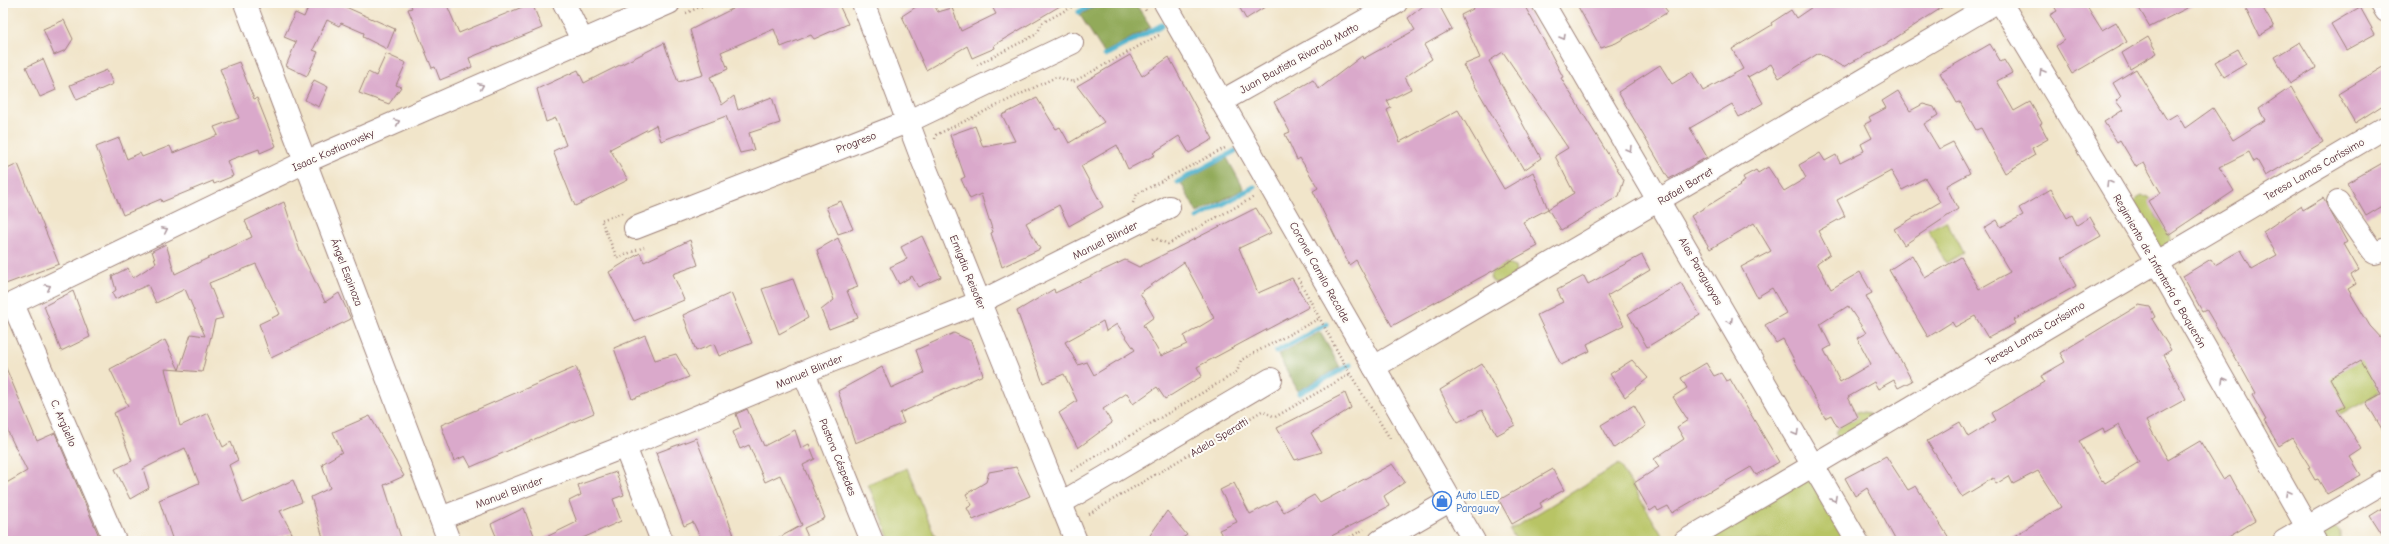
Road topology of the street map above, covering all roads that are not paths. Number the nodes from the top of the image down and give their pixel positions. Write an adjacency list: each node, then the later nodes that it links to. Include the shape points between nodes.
1 (245, 3): 17 (street, Ángel Espinoza)
2 (564, 3): 12 (street)
3 (669, 3): 12 (street, Isaac Kostianovsky)
4 (863, 3): 15 (street, Emigdia Reisofer)
5 (1165, 3): 14 (street, Coronel Camilo Recalde)
6 (1396, 3): 14 (street, Juan Bautista Rivarola Matto)
7 (1543, 3): 18 (street, Alas Paraguayas, one-way to 18)
8 (1995, 3): 18 (street, Rafael Barret)
9 (2001, 3): 23 (street, Regimiento de Infantería 6 Boquerón, one-way to 9)
10 (2382, 3): 11 (street)
11 (2386, 11)
12 (582, 42): 17 (street, Isaac Kostianovsky, one-way to 12)
13 (1072, 43): 15 (street, Progreso)
14 (1222, 101): 26 (street, Coronel Camilo Recalde)
15 (907, 122): 21 (street, Progreso); 24 (street, Emigdia Reisofer)
16 (2386, 127): 23 (street, Teresa Lamas Caríssimo)
17 (305, 162): 25 (street, Isaac Kostianovsky, one-way to 17); 34 (street, Ángel Espinoza)
18 (1660, 201): 26 (street, Rafael Barret); 30 (street, Alas Paraguayas, one-way to 30)
19 (2338, 202): 22 (street, via 2372,251 2375,253)
20 (1169, 207): 24 (street, Manuel Blinder)
21 (635, 228)
22 (2386, 249)
23 (2156, 261): 30 (street, Teresa Lamas Caríssimo); 35 (street, Regimiento de Infantería 6 Boquerón, one-way to 23)
24 (980, 302): 27 (street, Manuel Blinder); 33 (street, Emigdia Reisofer)
25 (8, 306): 36 (street, C. Argüello)
26 (1374, 367): 32 (street, Coronel Camilo Recalde)
27 (804, 373): 29 (street, Manuel Blinder); 39 (street, Pastora Céspedes)
28 (1271, 379): 33 (street)
29 (625, 447): 34 (street, Manuel Blinder); 38 (street)
30 (1814, 465): 43 (street, Teresa Lamas Caríssimo); 44 (street, Alas Paraguayas, one-way to 44)
31 (2386, 481): 35 (street)
32 (1451, 500): 41 (street); 42 (street, Coronel Camilo Recalde)
33 (1061, 503): 40 (street, Emigdia Reisofer)
34 (441, 518): 37 (street, Ángel Espinoza)
35 (2311, 534): 45 (street)
36 (115, 541)
37 (449, 541)
38 (662, 541)
39 (872, 541)
40 (1076, 541)
41 (1380, 541)
42 (1474, 541)
43 (1685, 541)
44 (1857, 541)
45 (2284, 541)

